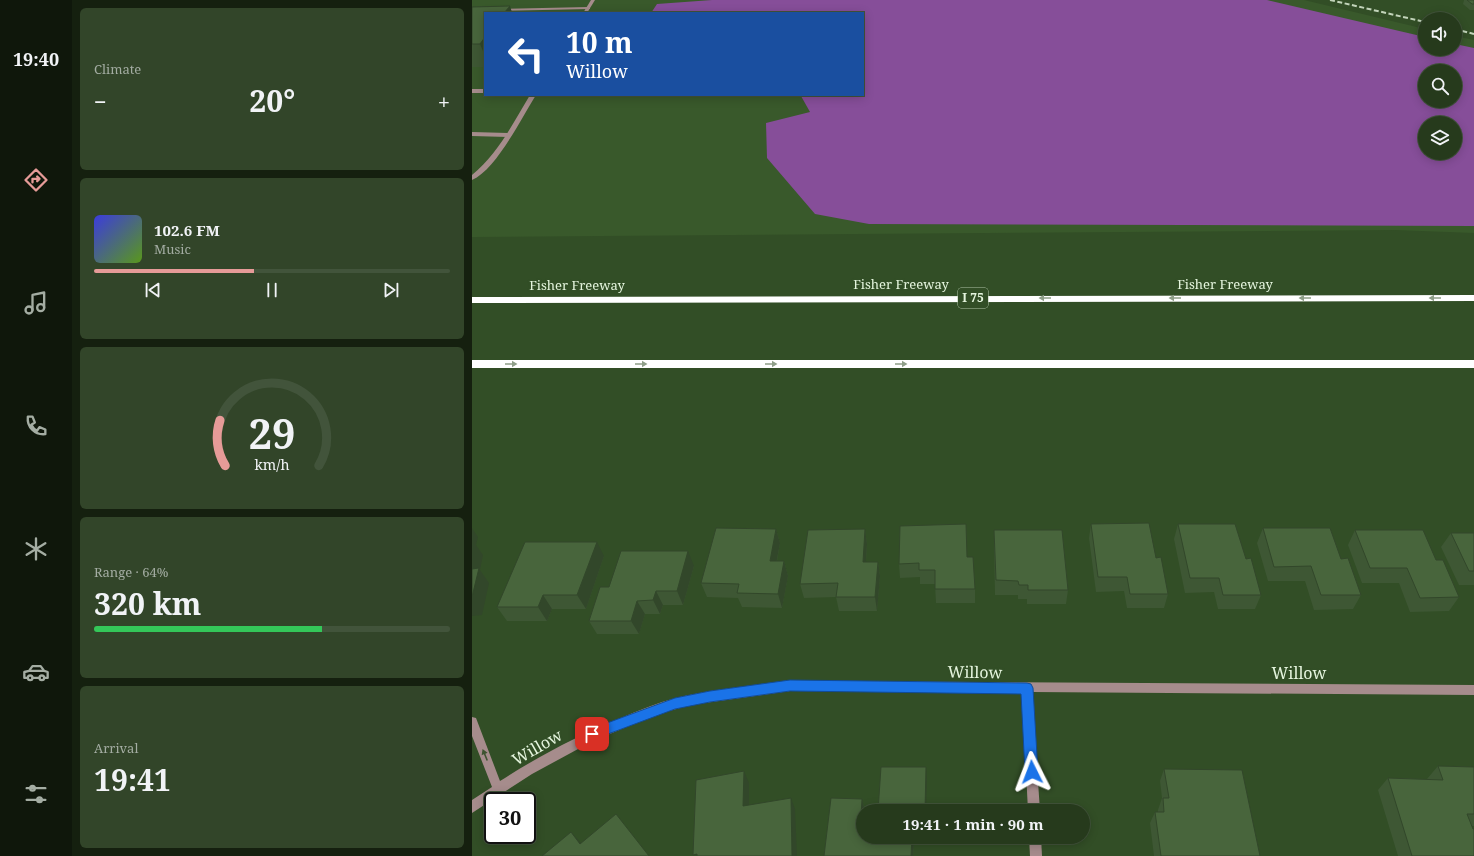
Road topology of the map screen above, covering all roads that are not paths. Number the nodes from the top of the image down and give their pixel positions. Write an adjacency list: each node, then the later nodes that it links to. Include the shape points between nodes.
1 (593, 0): 2 (street)
2 (588, 8): 3 (street); 4 (street)
3 (494, 10)
4 (586, 12)
5 (472, 91): 6 (street)
6 (484, 91)
7 (532, 96): 9 (street)
8 (472, 134): 9 (street)
9 (508, 135): 10 (street, via 483,171)
10 (472, 178)
11 (1474, 298): 12 (highway, Fisher Freeway / I 75, one-way to 12)
12 (472, 300)
13 (472, 364): 14 (highway, one-way to 14)
14 (1474, 364)
15 (1027, 688): 16 (street, Willow); 18 (street, Willow, via 790,686 710,696 675,703 592,734); 19 (street)
16 (1474, 690)
17 (472, 722): 18 (street, one-way to 17)
18 (498, 789): 20 (street, Willow)
19 (1034, 804)
20 (472, 807)
21 (1035, 844): 22 (street)
22 (1036, 856)

